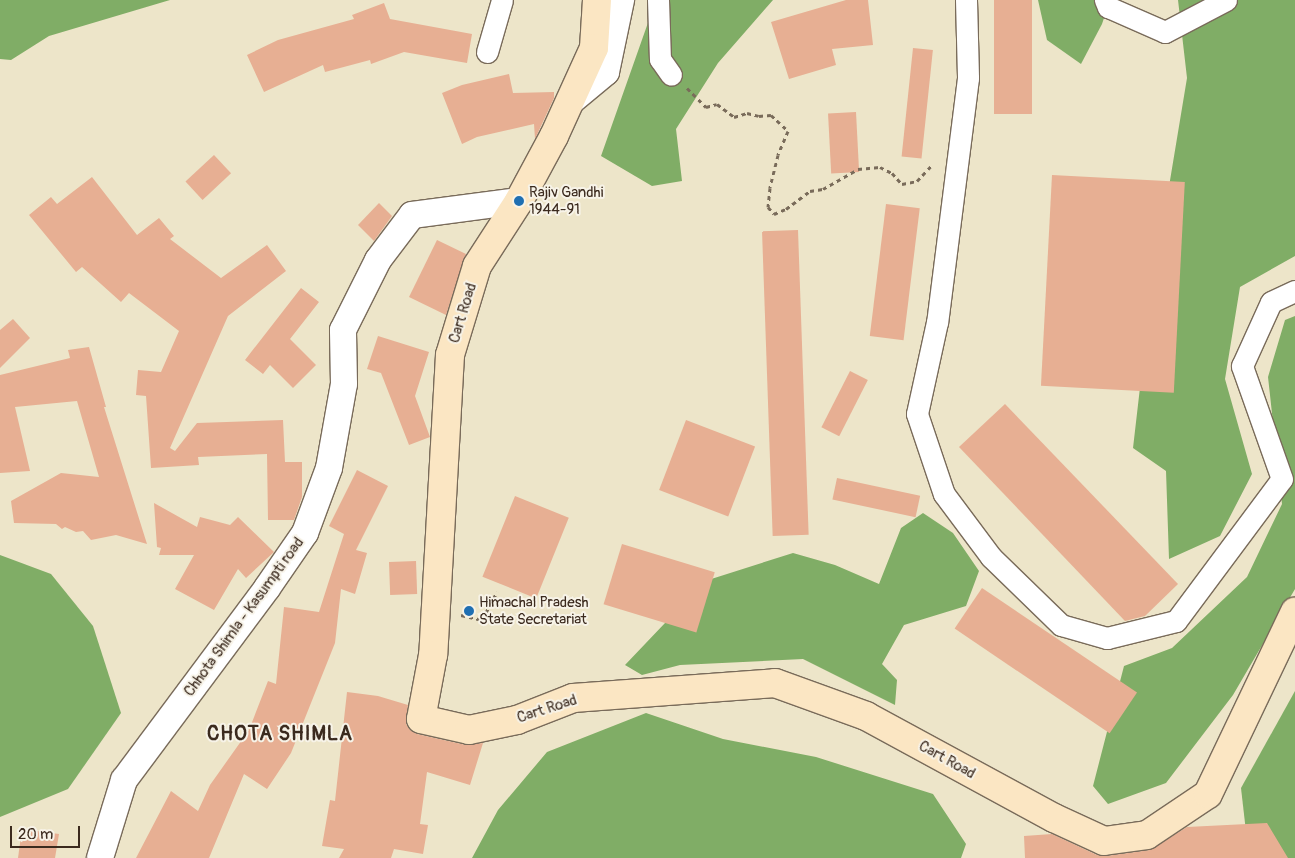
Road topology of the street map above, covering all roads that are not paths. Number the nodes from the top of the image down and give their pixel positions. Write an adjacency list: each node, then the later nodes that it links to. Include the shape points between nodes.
1 (502, 0): 8 (street)
2 (597, 0): 10 (main road, Cart Road, via 594,48)
3 (621, 0): 10 (street, via 606,72)
4 (658, 0): 9 (street, via 660,59)
5 (966, 0): 12 (street, via 968,78 937,322 918,414 944,494 991,557 1061,625 1107,638 1176,621 1282,479 1242,366 1271,302)
6 (1105, 0): 7 (street, via 1108,7 1164,32)
7 (1226, 0)
8 (487, 52)
9 (671, 75)
10 (570, 102): 11 (main road, Cart Road)
11 (519, 201): 13 (main road, Cart Road, via 477,266 450,355 433,655 421,719 469,730 517,720 573,698 775,683 866,716 1054,818 1104,841 1147,835 1208,794); 14 (street, Chhota Shimla - Kasumpti road, via 412,215 378,260 343,330 344,384 332,450 305,533 124,780)
12 (1295, 291)
13 (1295, 612)
14 (100, 858)

